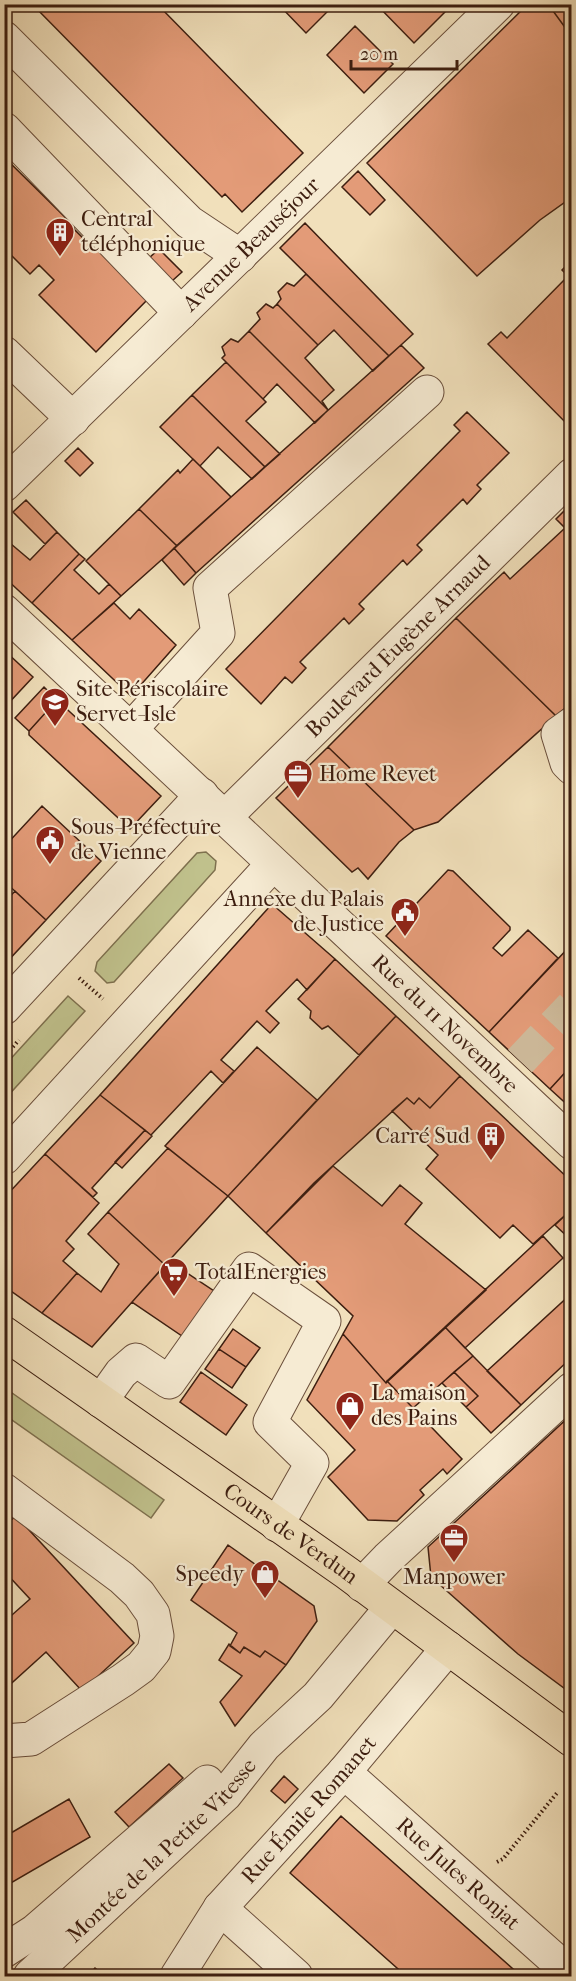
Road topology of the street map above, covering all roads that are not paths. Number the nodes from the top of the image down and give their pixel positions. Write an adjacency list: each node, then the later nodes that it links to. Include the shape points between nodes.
1 (479, 11): 4 (street, Avenue Beauséjour)
2 (4, 38): 4 (street, via 189,222)
3 (4, 129): 5 (street)
4 (240, 256): 5 (street, Avenue Beauséjour)
5 (181, 313): 8 (street, Avenue Beauséjour)
6 (4, 353): 8 (street)
7 (427, 392): 13 (street, via 210,588 218,633)
8 (73, 419): 10 (street, Avenue Beauséjour)
9 (572, 475): 16 (street, Boulevard Eugène Arnaud)
10 (4, 485)
11 (4, 611): 13 (street, Rue du 11 Novembre)
12 (572, 724): 14 (street, via 558,734)
13 (131, 729): 15 (street, Rue du 11 Novembre)
14 (572, 768)
15 (202, 795): 16 (street, Rue du 11 Novembre); 18 (street)
16 (225, 817): 17 (street, Rue du 11 Novembre)
17 (273, 864): 19 (street, Rue du 11 Novembre, via 512,1071); 20 (street)
18 (4, 1008)
19 (572, 1143)
20 (4, 1158)
21 (4, 1333): 23 (main road, Cours de Verdun)
22 (572, 1389): 26 (street)
23 (101, 1401): 25 (main road, Cours de Verdun); 25 (street, via 136,1360 169,1382 249,1269 324,1321 270,1422 312,1463)
24 (4, 1490): 30 (street, via 139,1594 153,1614 157,1636 154,1651 141,1668 31,1739)
25 (277, 1525): 26 (main road, Cours de Verdun)
26 (362, 1585): 27 (main road, Cours de Verdun)
27 (392, 1608): 28 (main road, Cours de Verdun); 31 (street, Montée de la Petite Vitesse, via 318,1696)
28 (448, 1648): 29 (main road, Cours de Verdun); 32 (street, Rue Émile Romanet)
29 (572, 1740)
30 (4, 1741)
31 (264, 1746): 34 (street, Montée de la Petite Vitesse, via 215,1775 34,1931); 37 (street, Montée de la Petite Vitesse, via 225,1795)
32 (344, 1772): 33 (street, Rue Émile Romanet); 35 (street, Rue Jules Ronjat)
33 (220, 1908): 36 (street, Rue Émile Romanet); 38 (street)
34 (4, 1951)
35 (572, 1975)
36 (177, 1976)
37 (30, 1977)
38 (296, 1977)

